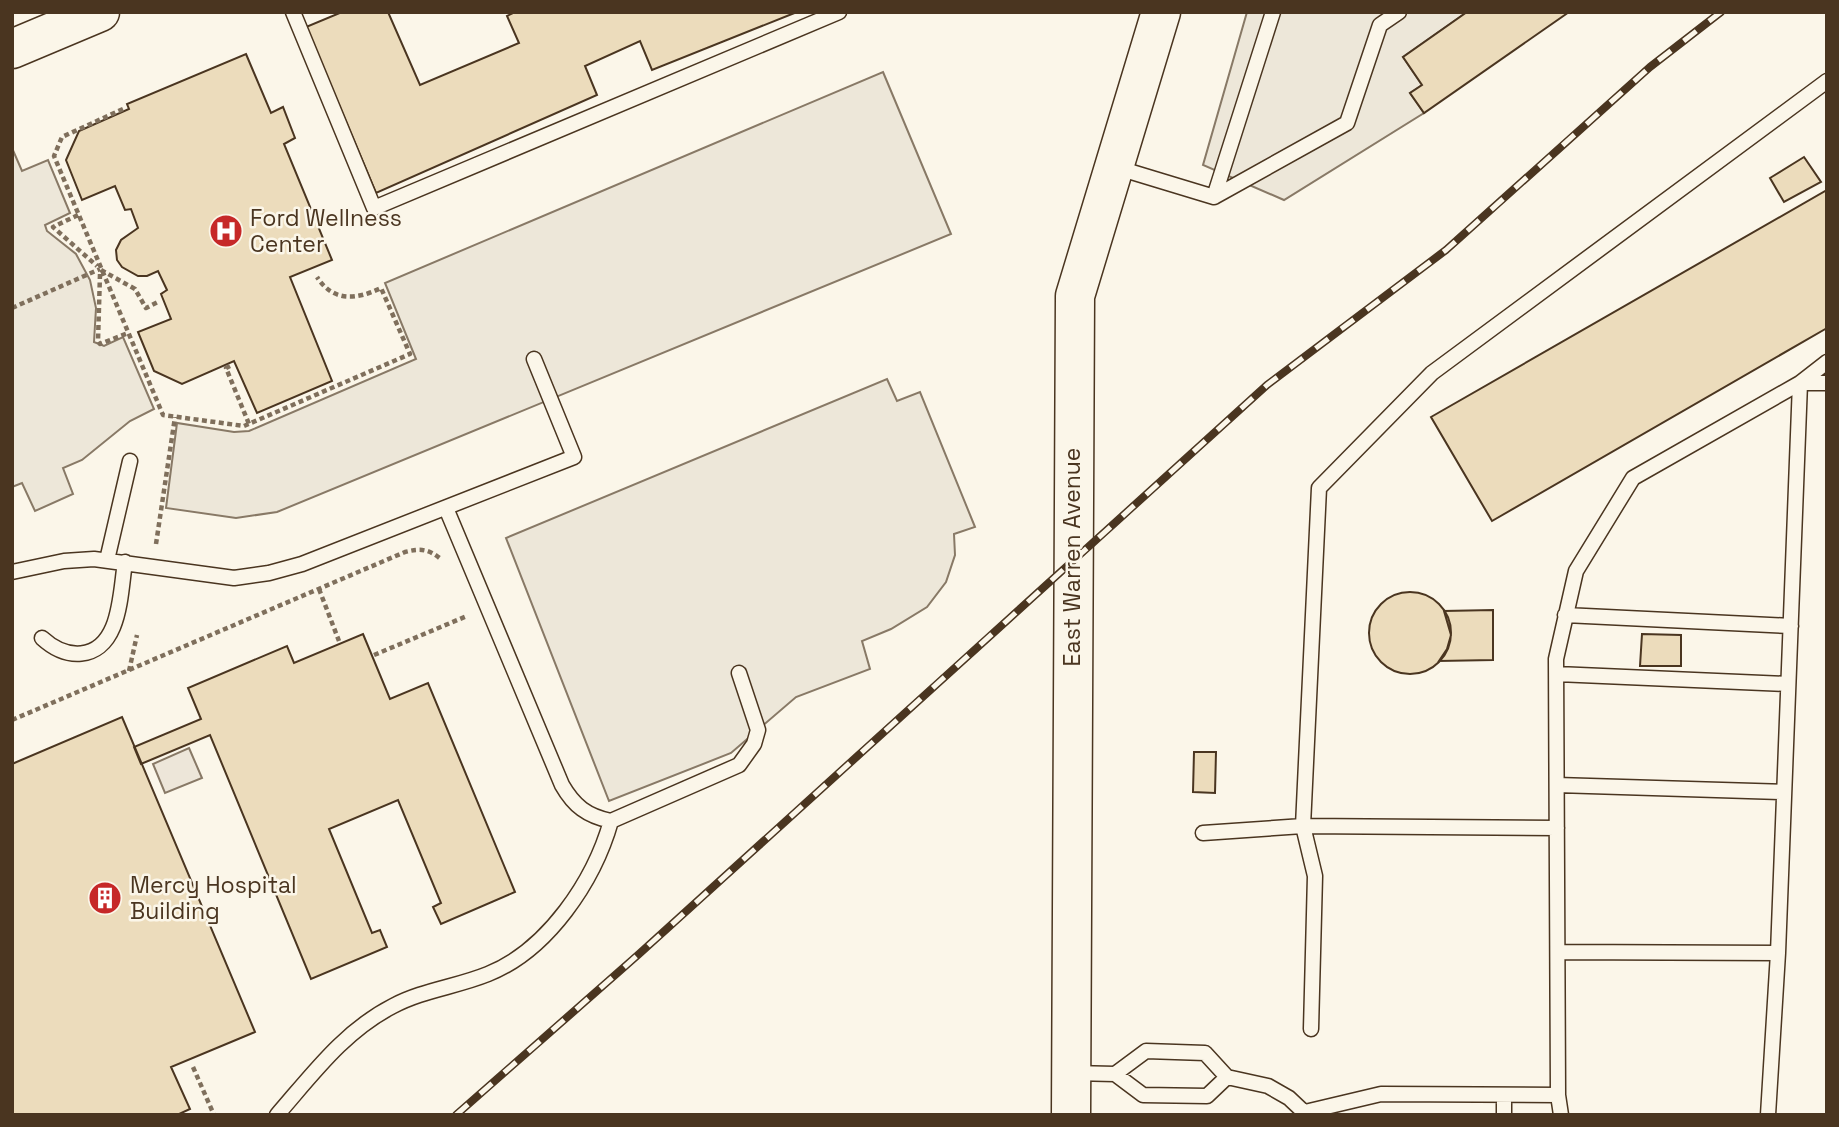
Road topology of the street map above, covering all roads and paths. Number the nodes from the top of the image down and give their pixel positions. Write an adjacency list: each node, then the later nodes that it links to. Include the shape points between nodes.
1 (100, 12): 7 (main road)
2 (293, 12): 3 (lane, via 374,208)
3 (839, 12)
4 (1161, 12): 10 (main road, East Warren Avenue)
5 (1273, 12): 11 (lane)
6 (1399, 12): 11 (lane, via 1380,25 1347,122)
7 (12, 49)
8 (1827, 81): 48 (lane, via 1432,373 1319,488)
9 (123, 109): 12 (path, via 62,137 54,156)
10 (1114, 167): 11 (lane); 55 (main road, East Warren Avenue, via 1075,296)
11 (1214, 197)
12 (78, 215): 13 (path); 13 (path, via 53,227)
13 (100, 269): 15 (path, via 135,289 146,308); 16 (path); 17 (path); 17 (path, via 97,341 100,344)
14 (317, 277): 24 (path, via 344,298 381,288 410,354)
15 (158, 302)
16 (12, 308)
17 (128, 333): 23 (path, via 163,415)
18 (534, 359): 26 (lane, via 574,457)
19 (1827, 362): 21 (lane)
20 (230, 366): 24 (path, via 226,368)
21 (1800, 383): 22 (lane); 35 (lane, via 1633,478 1576,571); 36 (lane)
22 (1827, 383)
23 (175, 417): 24 (path); 29 (path)
24 (249, 424)
25 (130, 461): 27 (lane)
26 (446, 508): 29 (lane, via 269,573 234,578); 47 (lane, via 562,785 585,813)
27 (107, 560): 28 (lane); 31 (lane, via 64,561)
28 (125, 562): 29 (lane); 38 (lane, via 114,626 106,641 81,656 66,654)
29 (153, 566)
30 (447, 568): 32 (path, via 432,552 419,548)
31 (12, 572)
32 (319, 589): 39 (path); 44 (path)
33 (463, 605): 34 (path)
34 (468, 615): 37 (path); 40 (path)
35 (1565, 615): 36 (lane); 42 (lane)
36 (1791, 626): 43 (lane)
37 (473, 628)
38 (42, 638)
39 (339, 641)
40 (374, 656)
41 (738, 673): 47 (lane, via 758,730 746,757 739,765)
42 (1557, 674): 43 (lane); 45 (lane)
43 (1788, 684): 46 (lane)
44 (12, 720)
45 (1557, 785): 46 (lane); 49 (lane)
46 (1784, 792): 52 (lane)
47 (611, 821): 62 (lane, via 603,851 586,881 547,931 517,958 481,977 426,991 391,1007 352,1033 319,1064)
48 (1303, 826): 49 (lane); 50 (lane); 53 (lane, via 1315,876)
49 (1557, 828): 51 (lane)
50 (1203, 833)
51 (1558, 951): 52 (lane); 59 (lane)
52 (1779, 953): 66 (lane)
53 (1311, 1029)
54 (193, 1067): 61 (path)
55 (1071, 1073): 56 (lane); 63 (main road, East Warren Avenue)
56 (1115, 1074): 57 (lane, via 1143,1096 1207,1096); 57 (lane, via 1146,1051 1205,1053)
57 (1227, 1077): 60 (lane, via 1268,1086)
58 (1504, 1095): 59 (lane); 60 (lane, via 1381,1094); 64 (lane)
59 (1558, 1095): 65 (lane)
60 (1306, 1113)
61 (214, 1115)
62 (277, 1115)
63 (1071, 1115)
64 (1504, 1115)
65 (1561, 1115)
66 (1768, 1115)

